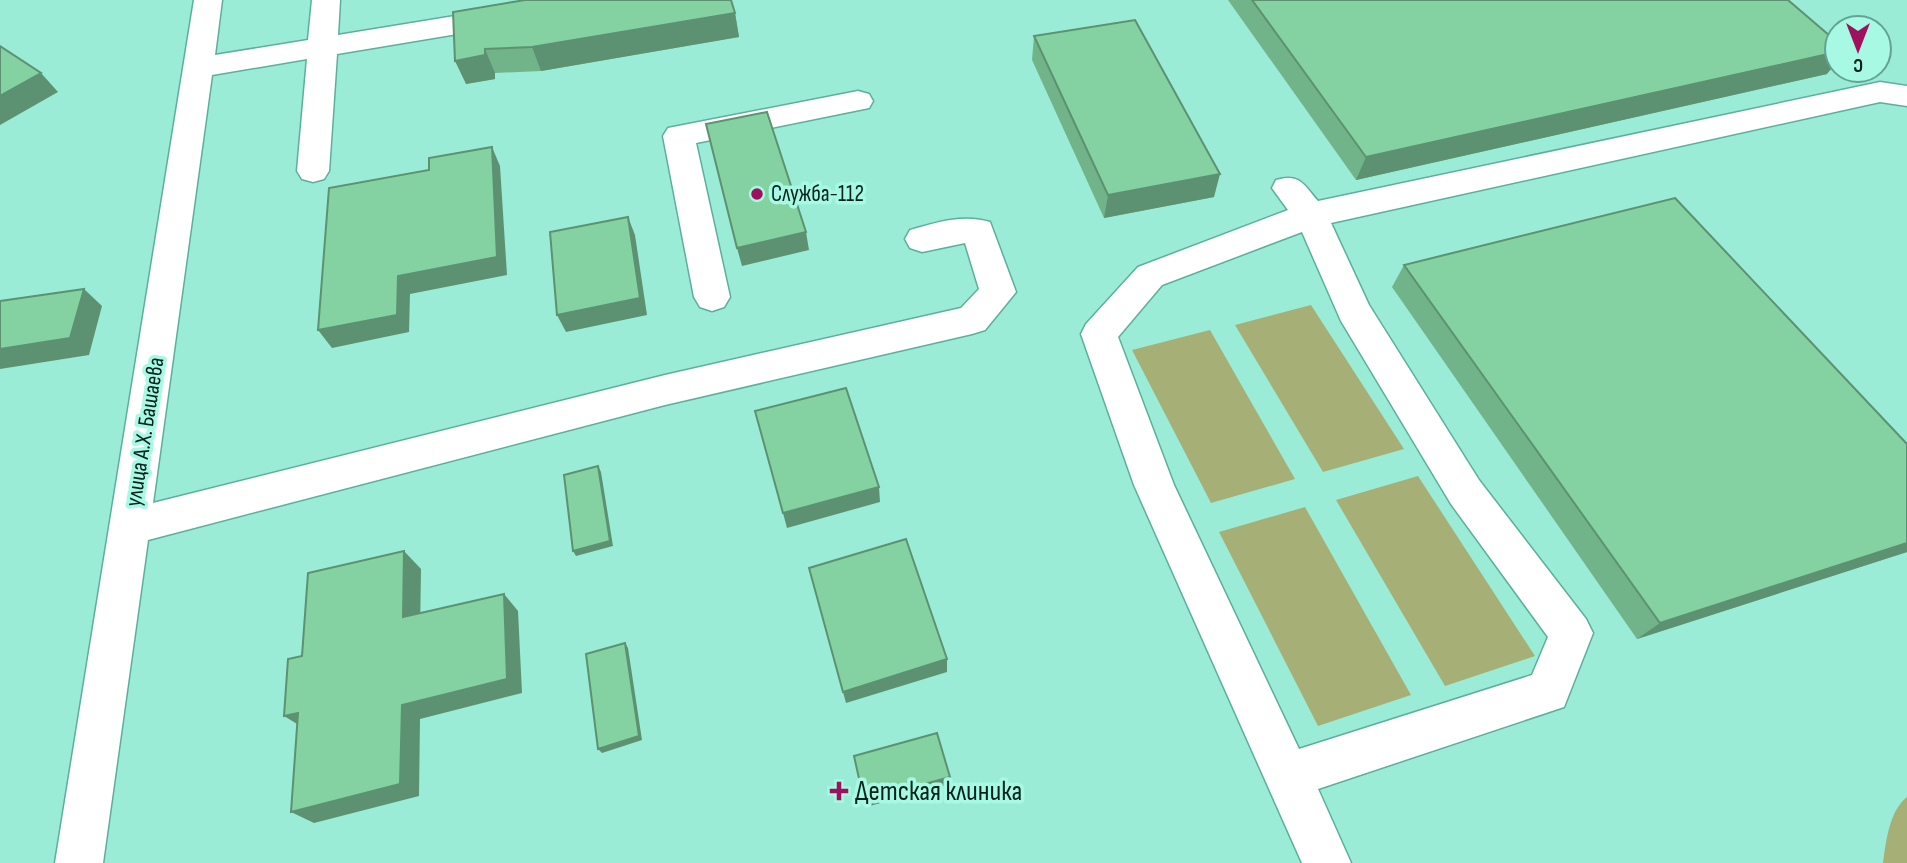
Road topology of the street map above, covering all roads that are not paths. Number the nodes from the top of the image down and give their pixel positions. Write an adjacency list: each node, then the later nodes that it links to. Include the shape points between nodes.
1 (208, 0): 5 (street, улица А.Х. Башаева)
2 (326, 0): 4 (street)
3 (607, 0): 4 (street)
4 (323, 47): 5 (street); 8 (street)
5 (199, 67): 12 (street, улица А.Х. Башаева)
6 (1907, 96): 9 (street, via 1881,92)
7 (859, 101): 11 (street, via 679,136)
8 (313, 171)
9 (1300, 201): 13 (street, via 1150,276 1099,334 1154,485); 13 (street, via 1354,311 1465,492 1571,634 1548,692)
10 (922, 239): 12 (street, via 959,230 978,231 998,292 972,320 665,390)
11 (712, 297)
12 (130, 527): 14 (street, улица А.Х. Башаева)
13 (1287, 776): 15 (street)
14 (79, 863)
15 (1327, 863)

